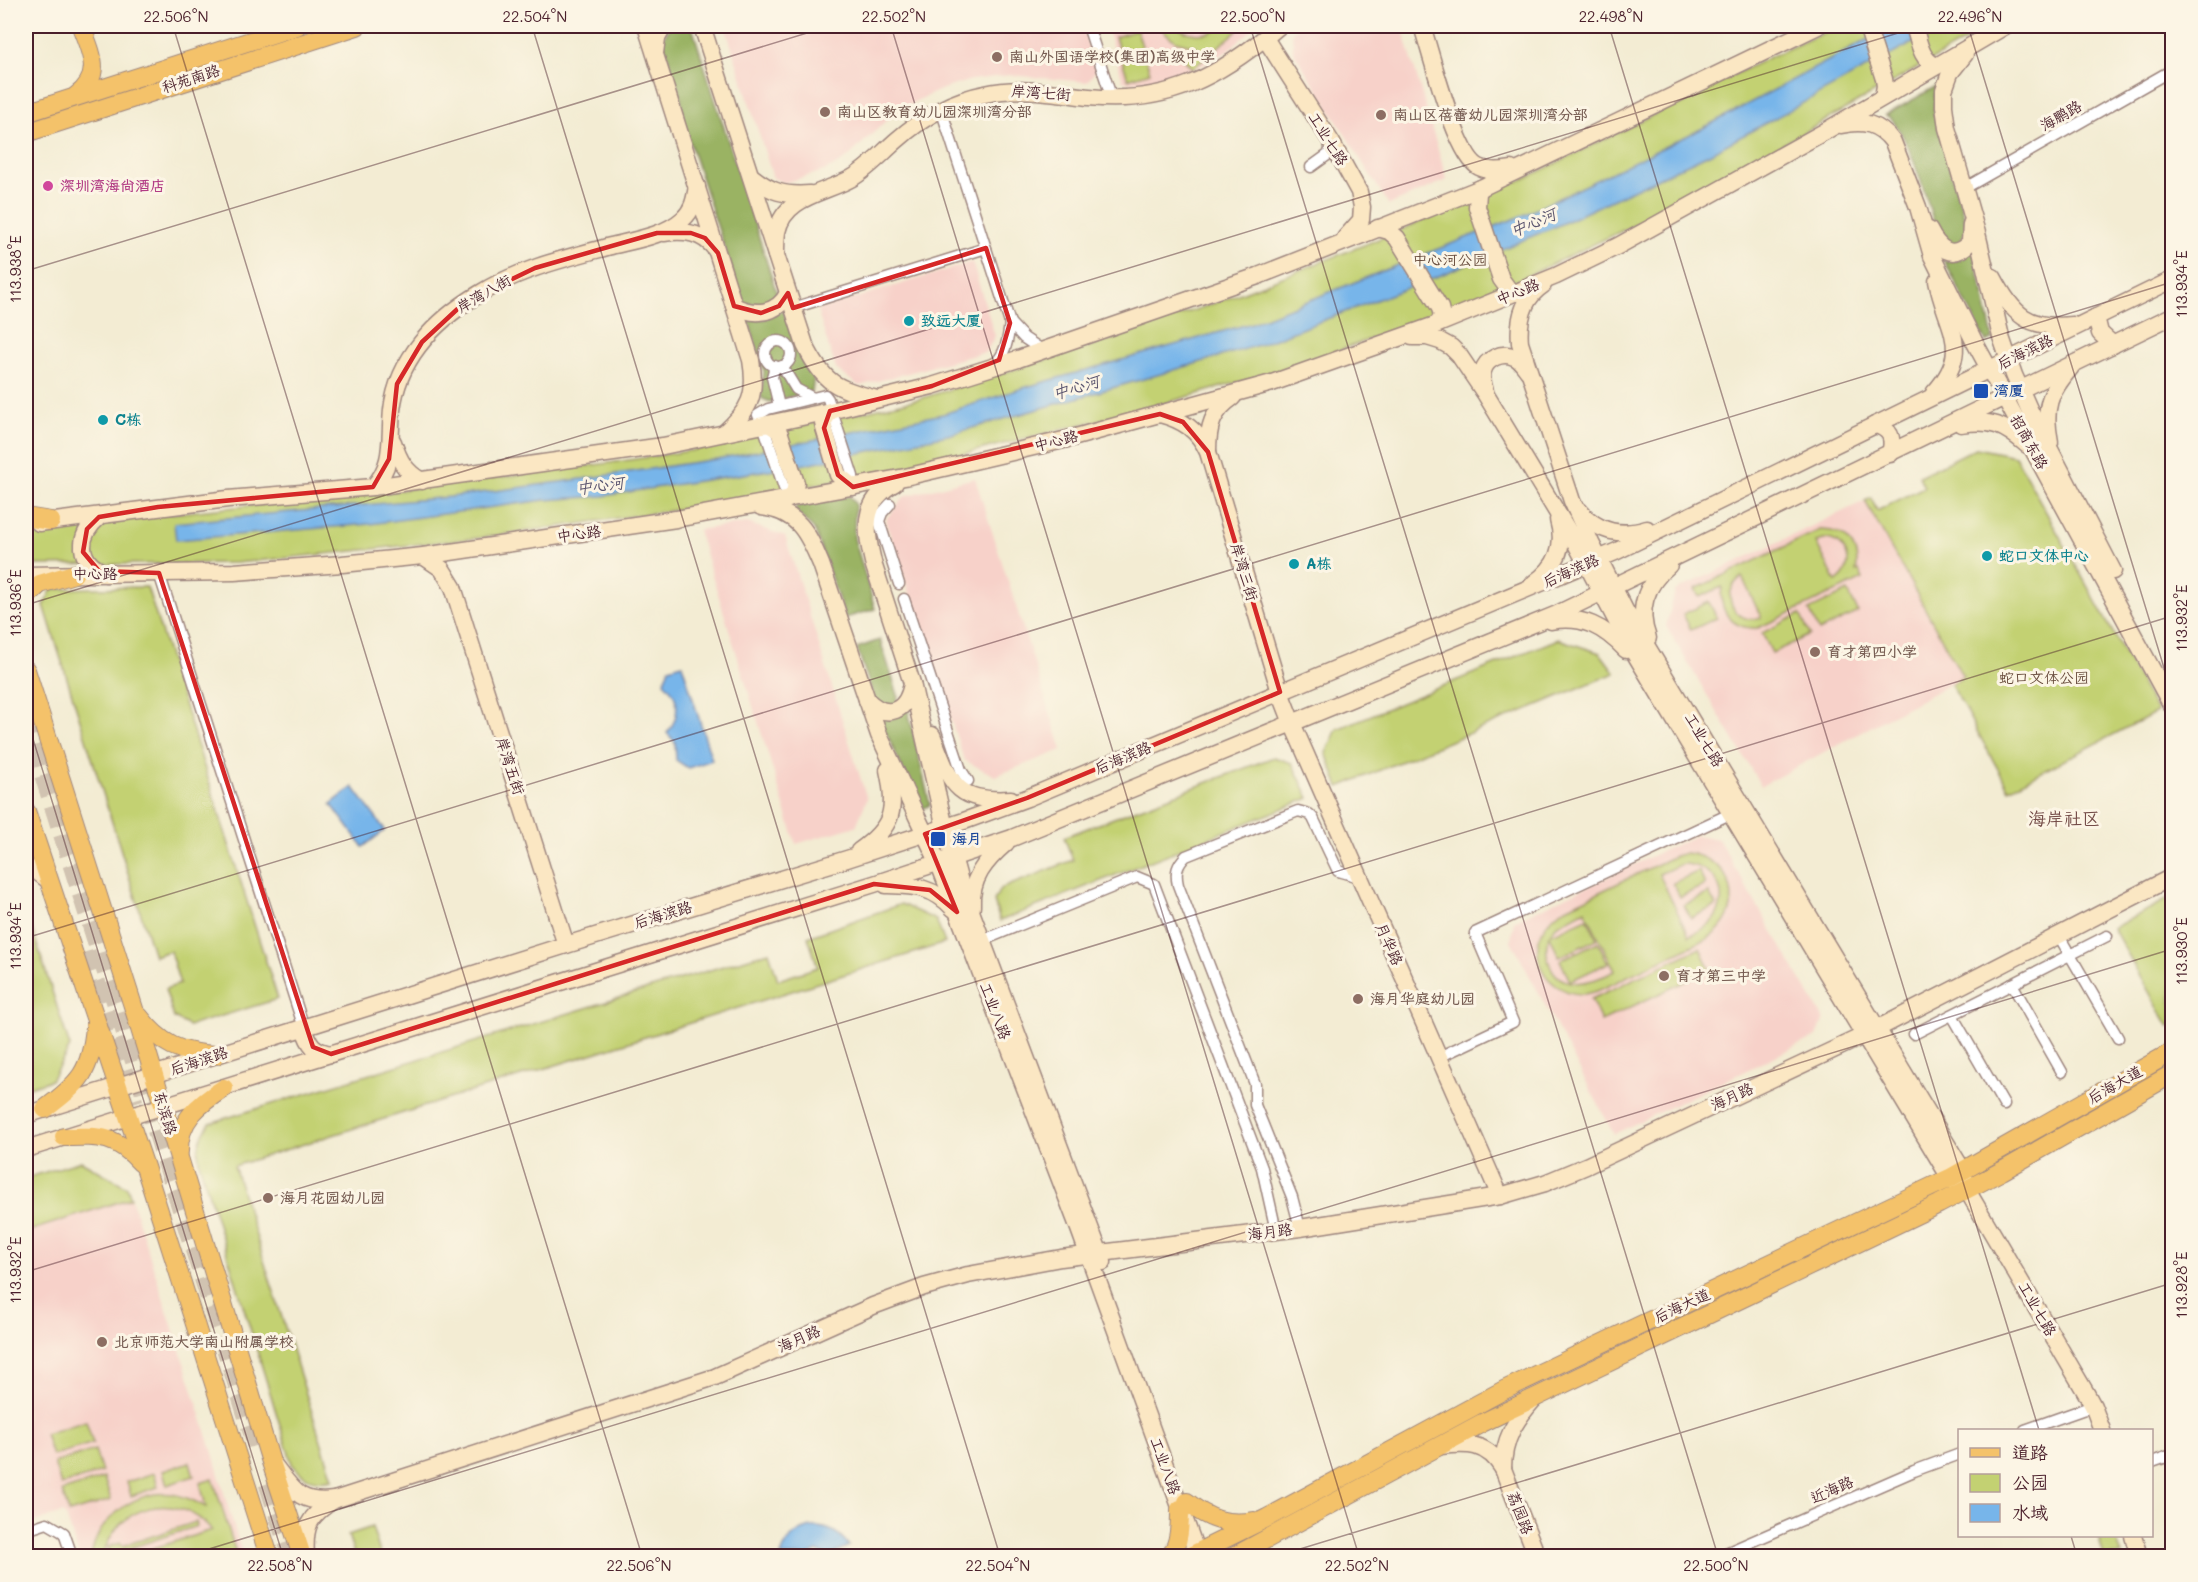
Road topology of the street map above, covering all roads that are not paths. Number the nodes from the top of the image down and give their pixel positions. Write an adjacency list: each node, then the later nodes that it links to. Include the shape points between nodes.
1 (81, 26): 19 (main road, via 93,60 93,72 84,90)
2 (297, 26): 19 (main road, 科苑南路)
3 (357, 26): 25 (main road, 科苑南路)
4 (646, 26): 16 (main road)
5 (664, 26): 16 (main road)
6 (702, 26): 29 (main road)
7 (1088, 26): 21 (street)
8 (1279, 26): 14 (main road, 岸湾七街)
9 (1422, 26): 28 (main road, via 1467,156 1478,167 1488,170)
10 (1867, 26): 20 (main road, via 1884,80)
11 (1914, 26): 17 (main road)
12 (2005, 26): 15 (main road, 中心路)
13 (1812, 28): 28 (main road)
14 (1265, 38): 21 (main road, 岸湾七街, via 1221,70 1190,86 1157,95); 26 (main road, 工业七路)
15 (1979, 41): 17 (main road, 中心路); 33 (main road, 招商东路, via 1960,59 1944,90 1947,128)
16 (655, 53): 30 (main road)
17 (1930, 62): 20 (main road, 中心路)
18 (2172, 70): 33 (street, 海鹏路)
19 (74, 97): 23 (main road, 科苑南路)
20 (1883, 97): 24 (main road, 中心路)
21 (1112, 99): 22 (main road, 岸湾七街, via 1002,91)
22 (941, 109): 32 (main road, 岸湾七街, via 907,131 857,174); 38 (street)
23 (26, 113)
24 (1824, 132): 34 (main road, 招商东路, via 1866,122 1877,126 1898,153); 43 (main road, 中心路)
25 (26, 133)
26 (1332, 143): 27 (street, via 1329,154); 37 (main road, 工业七路, via 1362,207 1361,220)
27 (1311, 167)
28 (1521, 168): 31 (main road)
29 (751, 175): 32 (main road, via 777,192); 40 (main road)
30 (697, 186): 36 (main road, via 689,212); 39 (main road)
31 (1481, 188): 35 (main road); 45 (main road, via 1477,207 1501,279)
32 (812, 194): 40 (main road, via 786,214 777,230)
33 (1967, 195): 34 (main road, via 1972,237 1956,251 1939,247); 42 (main road, 招商东路)
34 (1918, 207): 41 (main road, 招商东路)
35 (1378, 228): 37 (main road); 48 (main road, via 1397,238)
36 (657, 233): 39 (main road, via 698,235); 73 (main road, 岸湾八街, via 525,272 465,302 436,326 411,356 394,397)
37 (1341, 242): 54 (main road, via 1258,276)
38 (986, 248): 46 (street); 51 (street)
39 (718, 253): 47 (main road)
40 (776, 255): 46 (main road)
41 (1932, 256): 58 (main road, 招商东路); 64 (main road, via 1956,350 1952,369)
42 (1984, 261): 50 (main road, via 2011,307 2032,323 2045,326); 55 (main road, 招商东路)
43 (1556, 276): 45 (main road, 中心路); 59 (main road, 工业七路, via 1530,297 1520,319 1520,343)
44 (2172, 280): 50 (main road, 后海滨路)
45 (1516, 293): 48 (main road, 中心路)
46 (790, 300): 47 (main road, via 761,313); 65 (main road, via 805,345 825,378 836,386)
47 (735, 306): 72 (main road, via 751,360 753,388 747,410)
48 (1439, 316): 52 (main road, 中心路)
49 (2172, 316): 53 (main road)
50 (2089, 320): 53 (main road); 55 (main road, 后海滨路)
51 (1010, 323): 54 (street); 57 (street, via 1007,346)
52 (1405, 336): 60 (main road, 中心路); 62 (main road, 工业七路, via 1427,337 1451,347)
53 (2113, 345): 56 (main road)
54 (1042, 350): 57 (main road)
55 (2008, 360): 58 (main road, 后海滨路); 61 (main road, 招商东路)
56 (2073, 364): 61 (main road); 77 (main road, via 2048,401 2047,423)
57 (992, 367): 65 (main road)
58 (1990, 369): 61 (main road, 招商东路); 64 (main road, 后海滨路)
59 (1528, 371): 62 (main road, via 1508,354 1489,361 1482,379); 84 (main road, 工业七路)
60 (1240, 392): 68 (main road, 中心路); 74 (main road, via 1214,415)
61 (2013, 394): 70 (main road); 76 (main road, 招商东路); 77 (main road, 招商东路)
62 (1486, 395): 83 (main road, 工业七路)
63 (814, 398): 66 (street); 66 (street, via 796,389 778,366 772,377); 67 (street, via 825,395)
64 (1930, 398): 69 (main road, 后海滨路)
65 (878, 400): 67 (main road)
66 (779, 406): 71 (street, via 758,415)
67 (831, 411): 71 (main road); 79 (street); 79 (main road, via 824,428)
68 (1160, 414): 74 (main road, via 1191,428); 78 (main road, 中心路)
69 (1875, 425): 75 (main road, via 1889,433); 85 (main road, 后海滨路)
70 (1946, 426): 75 (main road); 76 (main road, via 1996,423)
71 (771, 428): 72 (main road); 82 (main road)
72 (724, 433): 80 (main road, via 663,446)
73 (391, 439): 80 (main road, via 402,465); 81 (main road, 岸湾八街, via 386,468)
74 (1208, 452): 113 (main road, 岸湾三街)
75 (1890, 454): 93 (main road)
76 (2037, 455): 115 (main road, 招商东路)
77 (2054, 458): 112 (main road, 招商东路)
78 (905, 477): 79 (main road, 中心路); 111 (main road, 工业八路, via 878,494 868,516 868,531 874,566)
79 (848, 479): 82 (main road, 中心路)
80 (422, 481): 81 (main road)
81 (373, 487): 89 (main road, via 228,499)
82 (789, 490): 87 (main road, 中心路)
83 (1546, 492): 97 (main road, 工业七路); 105 (main road, via 1560,528 1562,543 1558,557 1538,580)
84 (1572, 501): 90 (main road, via 1593,524 1614,532 1640,531); 97 (main road, 工业七路)
85 (1714, 503): 90 (main road, 后海滨路); 93 (main road, via 1712,523)
86 (891, 504): 102 (street, via 879,521)
87 (751, 506): 94 (main road, 中心路); 114 (main road, 工业八路, via 790,515 812,543)
88 (26, 517): 91 (main road)
89 (99, 517): 91 (main road); 100 (main road, via 87,529 82,544 86,559)
90 (1680, 520): 97 (main road, 后海滨路)
91 (51, 521): 92 (main road)
92 (26, 524)
93 (1727, 532): 95 (main road)
94 (478, 548): 96 (main road, 中心路); 103 (main road, via 461,560)
95 (1685, 553): 104 (main road); 110 (main road, via 1664,570 1644,597 1643,621)
96 (423, 556): 98 (main road, 中心路, via 234,572); 103 (main road, via 442,569)
97 (1593, 562): 104 (main road, 工业七路); 105 (main road, 后海滨路)
98 (159, 573): 100 (main road, 中心路); 143 (street)
99 (74, 574): 100 (main road, 中心路); 101 (main road, 中心路); 106 (main road, via 40,584)
100 (106, 574)
101 (26, 575)
102 (899, 584)
103 (453, 587): 137 (main road, 岸湾五街)
104 (1607, 591): 108 (main road); 110 (main road, 工业七路)
105 (1515, 596): 113 (main road, 后海滨路)
106 (26, 597)
107 (904, 599): 118 (street, via 960,770)
108 (1530, 626): 110 (main road, via 1570,618 1594,624); 116 (main road)
109 (26, 670): 140 (main road, 东滨路)
110 (1654, 672): 120 (main road, 工业七路)
111 (912, 683): 114 (main road, via 907,700 896,710 880,711); 119 (main road, via 948,775 962,792 986,800); 122 (main road, 工业八路)
112 (2172, 683)
113 (1280, 692): 116 (main road, 月华路); 119 (main road, 后海滨路)
114 (867, 700): 117 (main road, 工业八路)
115 (2172, 706)
116 (1292, 723): 124 (main road); 128 (main road, 月华路)
117 (879, 735): 123 (main road, 工业八路); 125 (main road, via 892,788 890,819 878,836)
118 (968, 781)
119 (1027, 798): 122 (main road, 后海滨路)
120 (1738, 810): 144 (main road, 工业七路); 150 (street, via 1476,933 1513,1022)
121 (26, 811): 130 (main road)
122 (945, 828): 123 (main road, 后海滨路); 126 (main road, 工业八路)
123 (925, 834): 125 (main road, 后海滨路); 126 (main road, 工业八路)
124 (1012, 838): 126 (main road); 133 (main road, via 992,855 977,876 972,894)
125 (847, 859): 137 (main road, 后海滨路)
126 (946, 861): 131 (main road); 132 (main road, 工业八路); 133 (main road, 工业八路)
127 (26, 867): 130 (main road)
128 (1359, 877): 150 (main road, 月华路); 168 (street, via 1338,871 1313,818 1298,811 1186,856 1177,870 1178,885 1256,1084 1255,1105 1292,1197)
129 (2172, 877): 134 (main road, 海月路)
130 (48, 880): 142 (main road)
131 (874, 884): 132 (main road, via 930,890); 148 (main road)
132 (957, 912): 170 (main road, 工业八路)
133 (974, 920): 136 (main road, 工业八路)
134 (2059, 936): 138 (street); 144 (main road, 海月路)
135 (2107, 936): 138 (street)
136 (981, 941): 169 (street, via 1137,877 1154,884 1262,1168); 170 (main road, 工业八路)
137 (566, 945): 143 (main road, 后海滨路)
138 (2070, 955): 139 (street); 146 (street)
139 (2012, 984): 141 (street); 151 (street)
140 (134, 1009): 149 (main road, via 168,1045); 153 (main road, 东滨路)
141 (1952, 1015): 145 (street); 156 (street)
142 (96, 1019): 154 (main road); 158 (main road, via 86,1070 71,1089)
143 (304, 1028): 148 (main road, via 312,1047); 149 (main road, 后海滨路)
144 (1871, 1031): 165 (main road, 工业七路); 167 (main road, 海月路, via 1566,1175)
145 (1914, 1034)
146 (2118, 1038)
147 (2172, 1052): 165 (main road, 后海大道)
148 (331, 1054): 155 (main road)
149 (216, 1055): 153 (main road, 后海滨路)
150 (1439, 1057): 167 (main road, 月华路)
151 (2062, 1072)
152 (2172, 1074): 166 (main road, 后海大道)
153 (154, 1076): 154 (main road, 后海滨路); 157 (main road, 东滨路)
154 (118, 1086): 158 (main road, 后海滨路); 160 (main road)
155 (224, 1088): 157 (main road); 163 (main road, via 190,1113 181,1134)
156 (2004, 1105)
157 (163, 1107): 160 (main road); 163 (main road, 东滨路)
158 (45, 1109): 159 (main road, 后海滨路)
159 (26, 1115)
160 (128, 1117): 161 (main road); 164 (main road)
161 (64, 1137): 162 (main road); 164 (main road, via 97,1136 116,1142)
162 (26, 1149)
163 (179, 1160): 179 (main road, 东滨路)
164 (145, 1167): 189 (main road)
165 (1957, 1174): 166 (main road, 工业七路); 183 (main road, 后海大道, via 1504,1390)
166 (1967, 1190): 171 (main road, 后海大道); 172 (main road, 工业七路)
167 (1500, 1196): 168 (main road, 海月路)
168 (1300, 1228): 169 (main road, 海月路)
169 (1276, 1232): 170 (main road, 海月路)
170 (1094, 1254): 181 (main road, 海月路, via 968,1275 924,1287 715,1377); 182 (main road, 工业八路)
171 (1537, 1396): 175 (main road, 后海大道); 180 (main road, via 1510,1432)
172 (2094, 1407): 173 (street); 174 (main road, 工业七路)
173 (2031, 1429)
174 (2101, 1429)
175 (1440, 1446): 180 (main road, 荔园路, via 1480,1447 1495,1457); 186 (main road, 后海大道)
176 (1958, 1454): 195 (street, 近海路)
177 (2172, 1455): 178 (street)
178 (2153, 1461)
179 (271, 1462): 181 (main road, via 292,1488 306,1498 318,1502); 190 (main road, 东滨路)
180 (1503, 1469): 194 (main road, 荔园路)
181 (334, 1500): 190 (main road, via 321,1508 308,1526)
182 (1183, 1505): 183 (main road, via 1229,1523); 187 (main road, 工业八路); 191 (main road)
183 (1268, 1518): 187 (main road, 后海大道)
184 (26, 1530): 188 (street, via 46,1523 64,1533)
185 (2133, 1537): 196 (main road)
186 (1260, 1543): 192 (main road, 后海大道); 193 (main road)
187 (1200, 1554)
188 (72, 1557)
189 (269, 1557)
190 (304, 1557)
191 (1170, 1557)
192 (1235, 1557)
193 (1247, 1557)
194 (1537, 1557)
195 (1719, 1557)
196 (2139, 1557)

